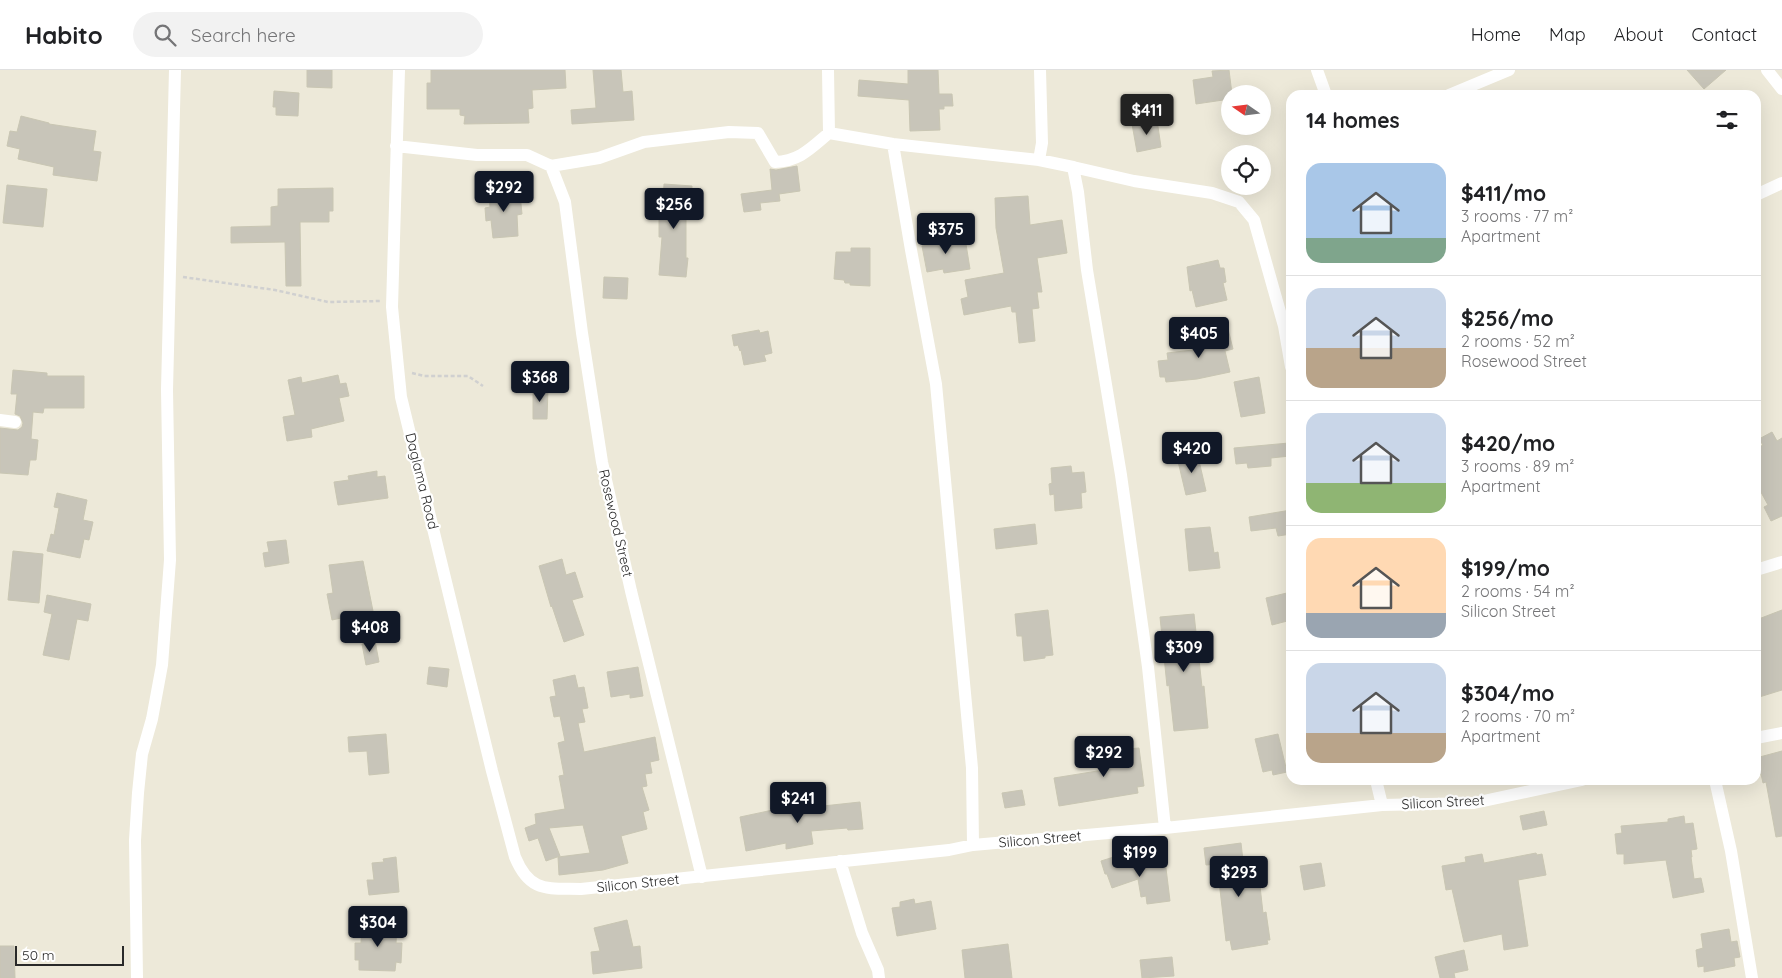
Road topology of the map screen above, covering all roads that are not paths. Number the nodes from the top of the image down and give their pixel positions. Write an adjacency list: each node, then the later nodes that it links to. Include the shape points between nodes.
1 (175, 70): 35 (street, via 167,390 170,560 162,665 142,754 138,793 135,840)
2 (399, 70): 13 (street, Daglama Road)
3 (828, 70): 11 (street)
4 (1040, 70): 14 (street, via 1042,142)
5 (1317, 70): 9 (street)
6 (1509, 70): 10 (street)
7 (1767, 70): 8 (street)
8 (1782, 89)
9 (1324, 90)
10 (1461, 90)
11 (829, 134): 12 (street); 15 (street, via 806,153 788,162 775,162 758,133 729,132 644,142 599,158)
12 (893, 144): 14 (street); 31 (street, via 936,384 972,768)
13 (396, 146): 15 (street, via 477,155 527,155); 34 (street, Daglama Road, via 392,300 401,397 492,772 515,857)
14 (1039, 160): 16 (street)
15 (551, 166): 33 (street, Rosewood Street, via 565,202 602,462)
16 (1073, 168): 19 (street, via 1212,193 1239,202 1254,220); 30 (street, via 1148,667)
17 (1782, 182): 18 (street)
18 (1761, 192)
19 (1286, 320)
20 (0, 420): 21 (street)
21 (15, 422)
22 (1782, 562): 23 (street)
23 (1761, 566)
24 (1782, 732): 25 (street)
25 (1761, 737)
26 (1377, 785): 29 (street)
27 (1559, 785): 29 (street, Silicon Street, via 1474,803)
28 (1716, 785): 37 (street, via 1732,851)
29 (1382, 805): 30 (street, Silicon Street)
30 (1165, 828): 31 (street, Silicon Street)
31 (973, 845): 32 (street, Silicon Street)
32 (840, 861): 33 (street, Silicon Street); 36 (street)
33 (702, 877): 34 (street, Silicon Street, via 581,889 546,888)
34 (528, 881)
35 (137, 978)
36 (879, 978)
37 (1752, 978)

